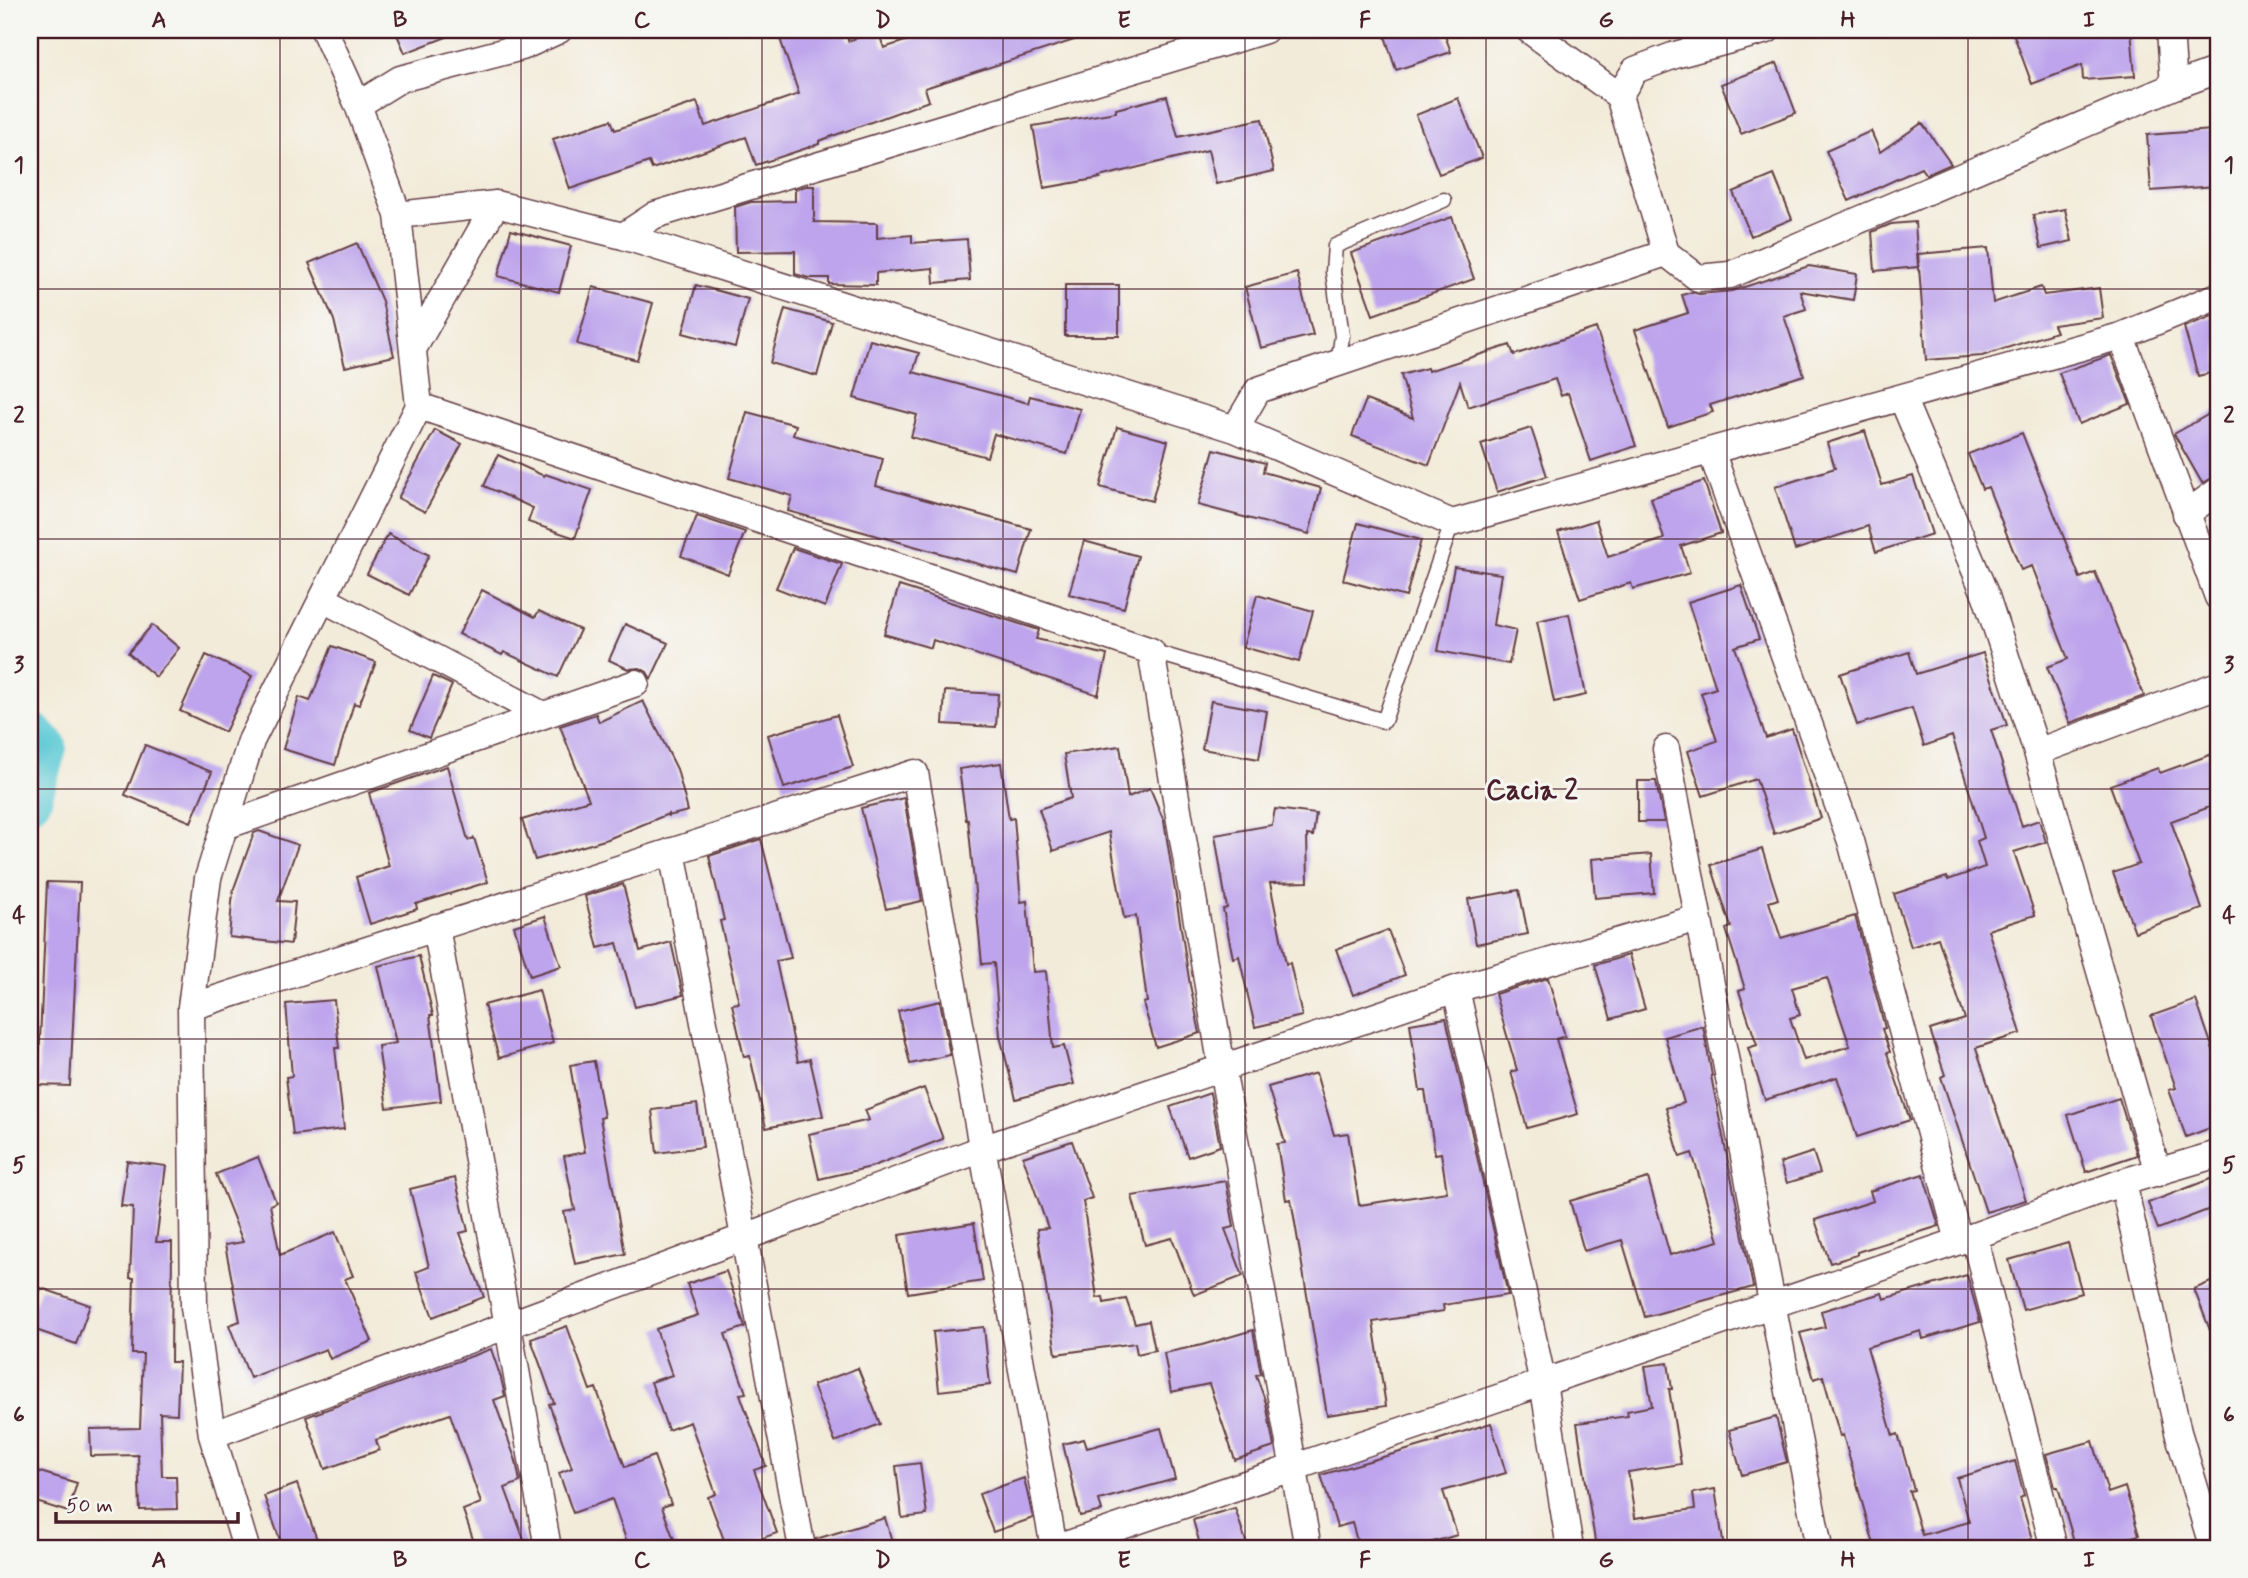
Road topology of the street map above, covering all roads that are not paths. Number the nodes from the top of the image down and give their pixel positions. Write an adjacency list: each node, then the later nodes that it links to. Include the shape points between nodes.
1 (324, 30): 10 (street)
2 (559, 30): 10 (street, via 522,47 400,79)
3 (1265, 30): 14 (street, via 655,215)
4 (1529, 30): 9 (street)
5 (1768, 30): 9 (street, via 1635,70)
6 (2170, 30): 8 (street)
7 (2218, 70): 8 (street)
8 (2174, 86): 15 (street, via 1730,275 1698,278)
9 (1619, 96): 15 (street)
10 (358, 105): 13 (street)
11 (1444, 200): 19 (lane, via 1335,246 1333,272 1342,336)
12 (496, 204): 13 (street); 14 (street); 18 (street)
13 (398, 215): 18 (street)
14 (623, 236): 22 (street)
15 (1667, 253): 19 (street)
16 (2218, 296): 17 (street)
17 (2121, 336): 20 (street); 25 (street)
18 (413, 349): 21 (street)
19 (1338, 365): 22 (street, via 1258,390)
20 (1902, 398): 23 (street); 34 (street, via 1986,596)
21 (419, 406): 28 (street); 29 (street)
22 (1235, 429): 26 (street)
23 (1711, 451): 26 (street); 47 (street, via 1851,841)
24 (2218, 491): 25 (street)
25 (2186, 514): 27 (street)
26 (1452, 523): 29 (lane, via 1384,721)
27 (2218, 597)
28 (323, 599): 32 (street); 35 (street, via 251,741)
29 (1151, 651): 41 (street)
30 (636, 683): 32 (street)
31 (2218, 685): 34 (street)
32 (543, 715): 35 (street)
33 (1666, 749): 37 (street)
34 (2037, 752): 44 (street)
35 (225, 826): 40 (street, via 208,878)
36 (673, 851): 38 (street); 42 (street, via 915,773); 46 (street)
37 (1698, 918): 39 (street); 48 (street)
38 (436, 927): 40 (street); 49 (street)
39 (1456, 989): 41 (street); 50 (street)
40 (191, 1007): 51 (street, via 194,1307)
41 (1222, 1068): 42 (street); 52 (street)
42 (982, 1149): 46 (street); 56 (street)
43 (2218, 1154): 44 (street)
44 (2158, 1173): 45 (street)
45 (2123, 1182): 47 (street); 61 (street, via 2178,1432)
46 (744, 1238): 49 (street); 55 (street)
47 (1967, 1238): 48 (street); 60 (street)
48 (1772, 1304): 50 (street); 59 (street)
49 (508, 1325): 51 (street); 54 (street)
50 (1543, 1383): 52 (street); 58 (street)
51 (212, 1435): 53 (street)
52 (1294, 1468): 56 (street); 57 (street)
53 (246, 1548)
54 (548, 1548)
55 (802, 1548)
56 (1055, 1548)
57 (1308, 1548)
58 (1570, 1548)
59 (1819, 1548)
60 (2054, 1548)
61 (2213, 1548)

